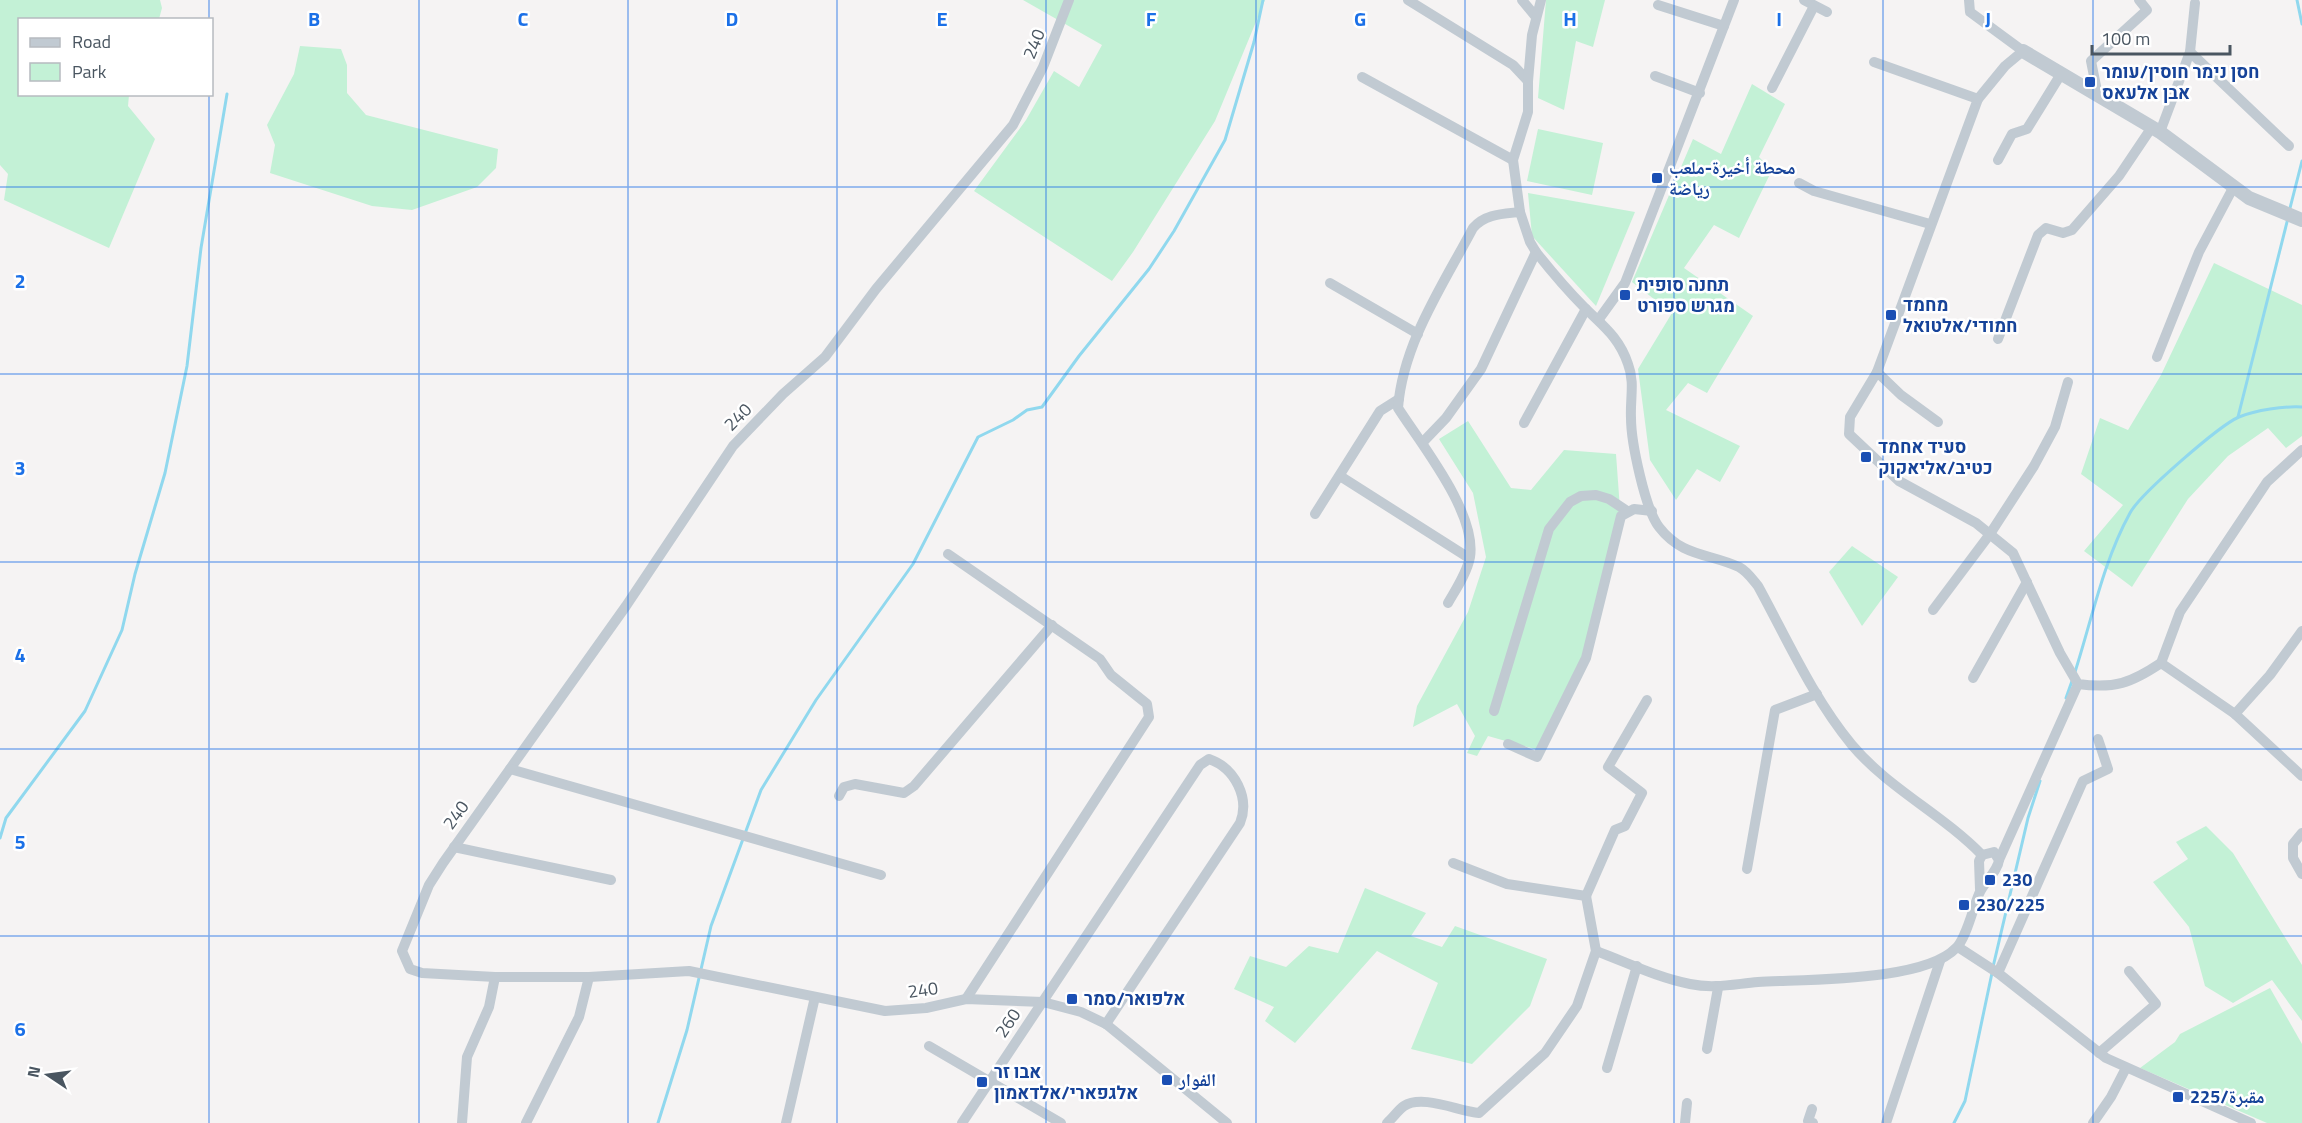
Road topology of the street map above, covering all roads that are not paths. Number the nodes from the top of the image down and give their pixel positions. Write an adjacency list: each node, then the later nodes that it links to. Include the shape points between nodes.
1 (1069, 0): 70 (street, 240, via 1043,67 1013,125 883,280 825,357 732,446 627,606)
2 (1408, 0): 21 (street, via 1513,65)
3 (1522, 0): 13 (street)
4 (1541, 0): 13 (street)
5 (1734, 0): 14 (street)
6 (1804, 0): 11 (street)
7 (1969, 0): 15 (street, via 1970,12)
8 (2139, 0): 24 (street, via 2147,10 2091,61)
9 (2195, 3): 16 (street)
10 (1658, 5): 14 (street)
11 (1814, 6): 12 (street); 22 (street)
12 (1827, 12)
13 (1536, 17): 21 (street)
14 (1724, 27): 23 (street)
15 (2023, 51): 18 (street); 25 (street)
16 (2190, 52): 26 (street); 27 (street)
17 (1874, 62): 25 (street)
18 (2061, 74): 24 (street); 28 (street, via 2027,129 2012,134)
19 (1655, 76): 23 (street)
20 (1362, 77): 29 (street)
21 (1528, 81): 29 (street, via 1528,112)
22 (1773, 88)
23 (1700, 93): 38 (street, via 1625,283)
24 (2098, 96): 26 (street)
25 (1978, 99): 34 (street)
26 (2156, 130): 31 (street); 40 (street, via 2072,230 2063,233 2046,228 2038,235)
27 (2289, 146)
28 (1998, 159)
29 (1513, 160): 32 (street)
30 (1799, 183): 34 (street, via 1820,193)
31 (2233, 188): 33 (street); 41 (street, via 2199,252)
32 (1520, 212): 35 (street); 39 (street, via 1480,220)
33 (2302, 220)
34 (1930, 224): 42 (street)
35 (1536, 252): 37 (street); 47 (street, via 1481,369 1446,418)
36 (1330, 284): 39 (street)
37 (1586, 309): 38 (street); 46 (street)
38 (1599, 319): 51 (street, via 1617,339 1629,366 1633,386 1633,449)
39 (1418, 334): 44 (street, via 1405,367)
40 (1998, 339)
41 (2157, 357)
42 (1877, 372): 45 (street); 53 (street, via 1850,417 1849,434 1899,481)
43 (2068, 382): 53 (street, via 2046,445)
44 (1399, 399): 47 (street, via 1398,408); 49 (street, via 1380,411)
45 (1938, 422)
46 (1524, 423)
47 (1423, 442): 55 (street, via 1465,519)
48 (2302, 450): 61 (street, via 2267,482 2180,612)
49 (1340, 476): 52 (street); 55 (street)
50 (1627, 511): 51 (street); 66 (street, via 1603,497 1581,496 1570,502 1549,529); 69 (street, via 1617,527 1586,658 1537,757)
51 (1652, 511): 64 (street, via 1658,526 1673,542 1695,554 1740,567 1750,576)
52 (1315, 514)
53 (1990, 534): 56 (street, via 2013,553); 58 (street)
54 (948, 554): 59 (street)
55 (1469, 558): 57 (street)
56 (2027, 582): 62 (street); 63 (street)
57 (1448, 603)
58 (1933, 610)
59 (1052, 625): 72 (street, via 914,786 903,793 855,784 844,787); 96 (street, via 1100,659 1111,675 1147,704 1149,717)
60 (2302, 631): 67 (street)
61 (2161, 663): 63 (street, via 2136,680 2105,688); 67 (street)
62 (1973, 678)
63 (2078, 684): 76 (street, via 2008,840)
64 (1817, 694): 75 (street, via 1851,744 1876,770); 79 (street, via 1775,710)
65 (1647, 700): 85 (street, via 1608,767 1642,794 1625,826 1615,830)
66 (1494, 711)
67 (2235, 714): 71 (street)
68 (2098, 739): 91 (street, via 2108,769 2083,781)
69 (1508, 744)
70 (510, 769): 74 (street, 240); 82 (street)
71 (2302, 776)
72 (839, 796)
73 (2302, 833): 81 (street, via 2293,844 2293,858)
74 (454, 847): 83 (street); 92 (street, 240, via 429,885 403,957 410,969 422,973)
75 (1982, 855): 76 (street); 78 (street)
76 (1996, 856): 80 (street, via 1998,866)
77 (1453, 862): 85 (street, via 1507,884)
78 (1981, 867): 80 (street); 84 (street)
79 (1747, 869)
80 (1992, 871): 84 (street)
81 (2302, 874)
82 (881, 875)
83 (611, 880)
84 (1980, 891): 86 (street)
85 (1586, 896): 87 (street)
86 (1958, 947): 88 (street); 91 (street)
87 (1596, 951): 89 (street); 113 (street, via 1577,1006 1545,1053 1479,1113 1458,1111 1429,1100 1406,1104)
88 (1940, 961): 94 (street, via 1857,977); 116 (street)
89 (1637, 966): 94 (street, via 1689,984); 102 (street)
90 (2129, 971): 101 (street, via 2156,1004)
91 (1998, 973): 101 (street)
92 (495, 977): 93 (street, 240); 108 (street, via 489,1007 467,1058)
93 (589, 977): 95 (street, 240, via 689,971); 109 (street, via 579,1017)
94 (1718, 988): 100 (street)
95 (816, 997): 96 (street, 240, via 885,1011 926,1008); 110 (street)
96 (966, 999): 97 (street, 240)
97 (1042, 1002): 98 (street, 240, via 1081,1012); 98 (street, 260, via 1200,765 1209,759 1242,791 1245,804 1240,823); 104 (street, 260)
98 (1106, 1024): 107 (street, 240)
99 (929, 1046): 104 (street)
100 (1707, 1049)
101 (2099, 1053): 103 (street)
102 (1607, 1068)
103 (2126, 1068): 117 (street); 118 (street)
104 (989, 1081): 111 (street, 260); 112 (street)
105 (1687, 1103): 114 (street)
106 (1812, 1109): 115 (street, via 1808,1121)
107 (1221, 1122)
108 (462, 1123)
109 (526, 1123)
110 (786, 1123)
111 (962, 1123)
112 (1061, 1123)
113 (1387, 1123)
114 (1684, 1123)
115 (1813, 1123)
116 (1886, 1123)
117 (2093, 1123)
118 (2251, 1123)

